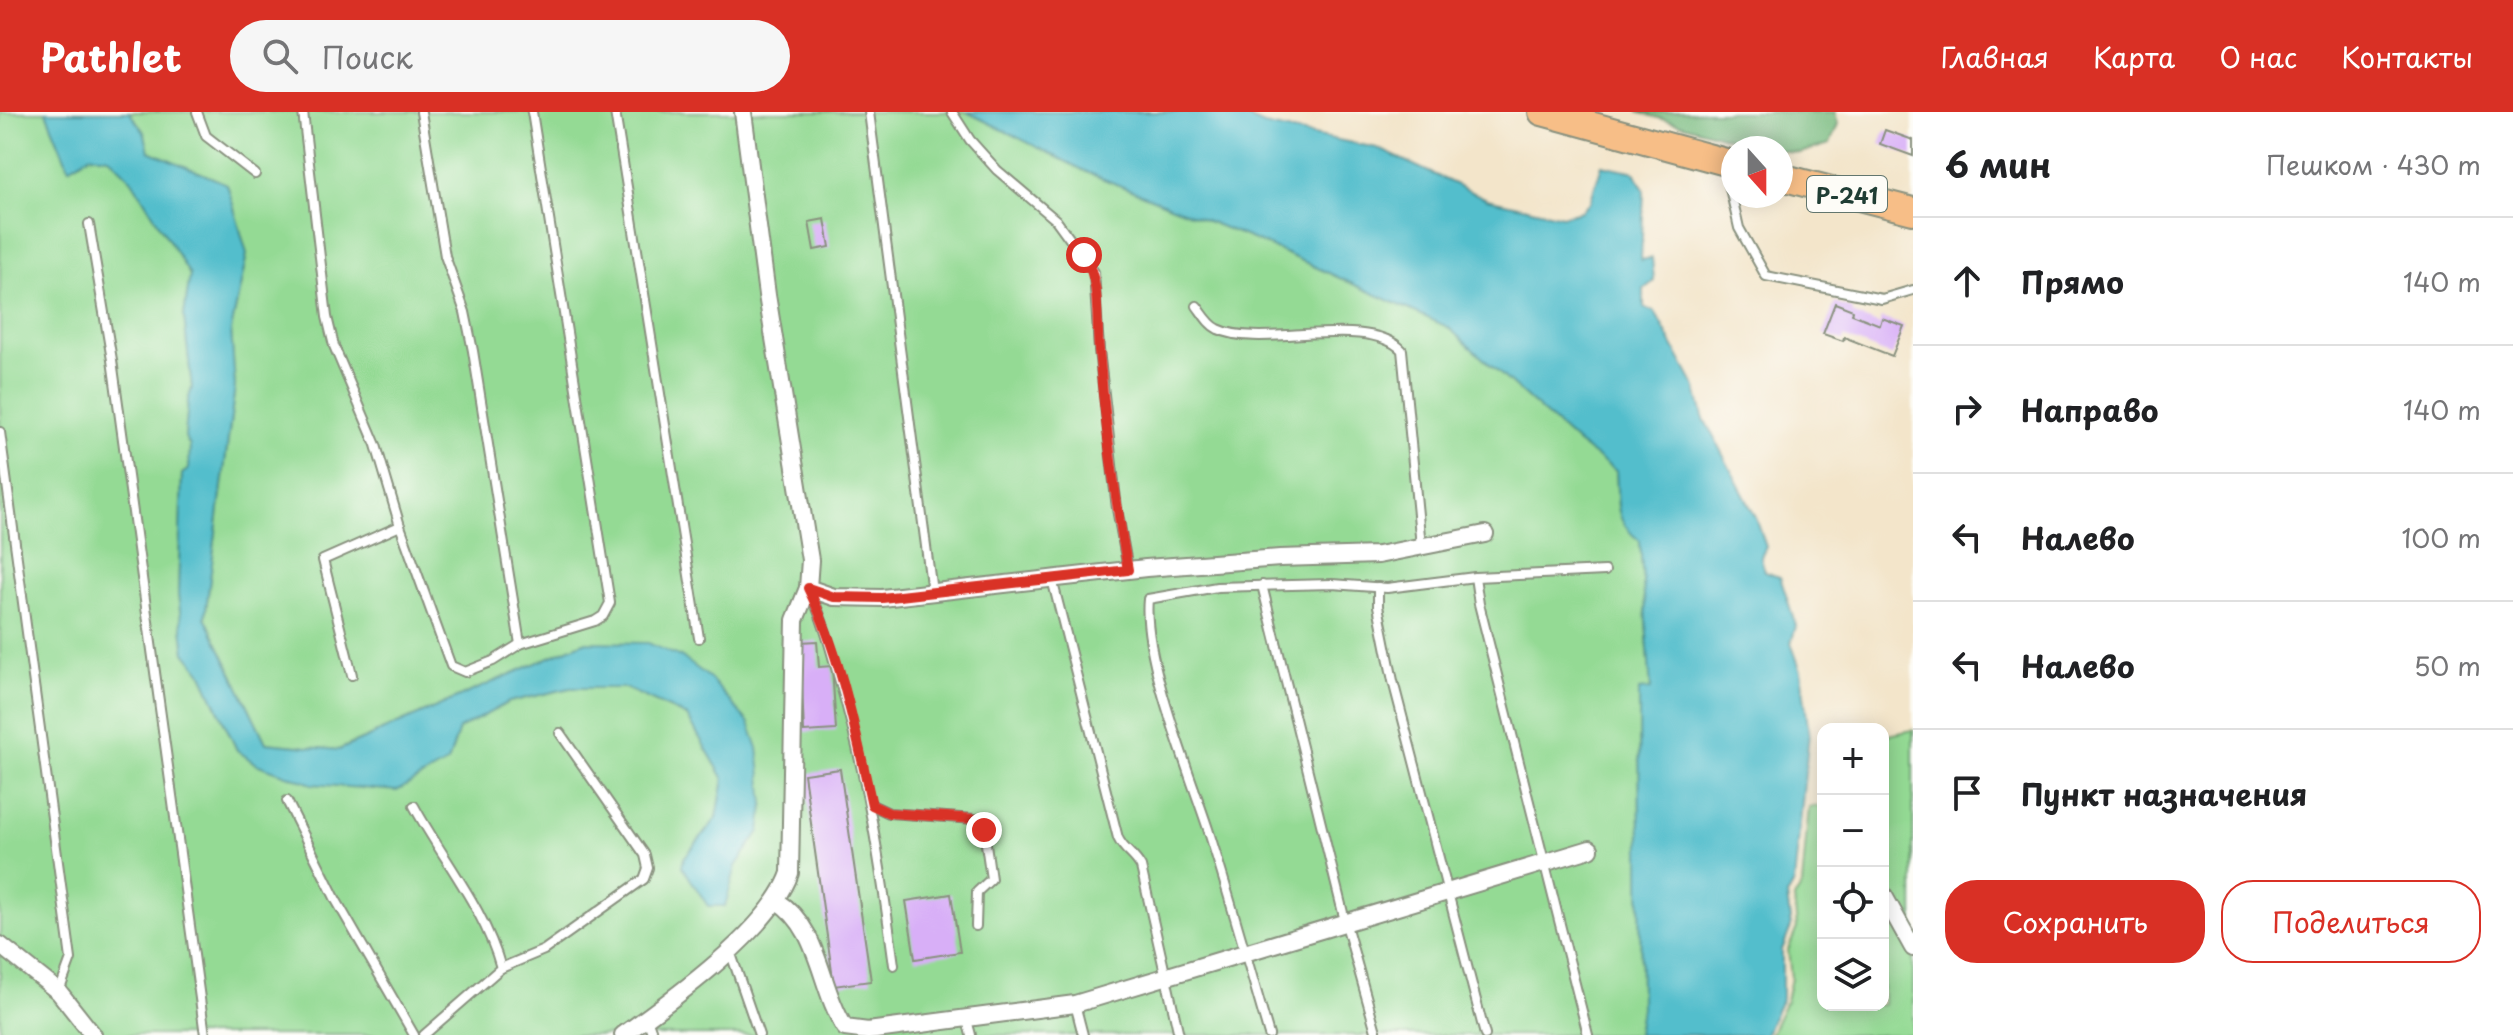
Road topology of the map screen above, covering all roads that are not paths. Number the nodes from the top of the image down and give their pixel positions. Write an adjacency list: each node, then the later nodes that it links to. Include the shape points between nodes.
1 (197, 112): 11 (lane, via 206,136)
2 (303, 112): 19 (lane, via 327,317 351,391 376,445)
3 (421, 112): 31 (lane, via 445,256 473,351)
4 (532, 112): 31 (lane, via 610,603 595,621)
5 (615, 112): 30 (lane)
6 (743, 112): 28 (street, via 809,547)
7 (869, 112): 29 (lane)
8 (952, 112): 22 (lane, via 997,170 1056,220 1094,272 1106,414)
9 (1542, 112): 10 (highway)
10 (1721, 161)
11 (255, 174)
12 (1793, 180): 14 (highway, Р-241)
13 (1736, 208): 16 (lane, via 1739,228 1766,276 1882,299)
14 (1913, 211)
15 (89, 224): 57 (lane)
16 (1913, 290)
17 (1197, 306): 21 (lane, via 1215,328 1242,336 1299,332 1394,342 1402,350)
18 (0, 432): 51 (lane, via 71,959)
19 (400, 526): 31 (lane, via 451,666 458,672 474,670); 32 (lane, via 323,560)
20 (1485, 534): 21 (street)
21 (1421, 546): 22 (street, via 1378,555)
22 (1128, 570): 25 (street)
23 (1605, 571): 24 (lane)
24 (1475, 577): 27 (lane); 38 (lane)
25 (1052, 579): 29 (street); 50 (lane, via 1118,838 1141,867)
26 (1262, 585): 27 (lane); 42 (lane); 46 (lane, via 1148,599 1145,623)
27 (1378, 587): 39 (lane, via 1393,681)
28 (808, 588): 29 (street, via 834,597); 35 (lane, via 828,641); 40 (street, via 795,620 790,873)
29 (932, 592)
30 (699, 638)
31 (520, 644)
32 (352, 675)
33 (560, 733): 49 (lane, via 645,855 647,873 583,925 544,950)
34 (287, 801): 58 (lane, via 336,900)
35 (872, 805): 43 (lane, via 889,813 975,819 984,830 991,879 977,892); 48 (lane)
36 (414, 806): 49 (lane, via 488,928)
37 (1590, 849): 38 (street)
38 (1544, 862): 39 (street); 68 (lane)
39 (1449, 890): 42 (street); 67 (lane)
40 (777, 901): 47 (street); 55 (street, via 807,929 832,1008)
41 (1889, 905): 45 (street)
42 (1345, 921): 46 (street); 66 (lane)
43 (976, 926)
44 (0, 945): 51 (street)
45 (1913, 948)
46 (1247, 950): 50 (street); 65 (lane)
47 (730, 951): 53 (street); 62 (lane)
48 (894, 965)
49 (501, 968): 59 (lane)
50 (1166, 975): 52 (street); 64 (lane)
51 (59, 992): 56 (street)
52 (1075, 1004): 54 (street); 63 (lane)
53 (646, 1018): 60 (street); 61 (lane)
54 (969, 1028): 55 (street)
55 (846, 1032)
56 (93, 1035)
57 (205, 1035)
58 (414, 1035)
59 (424, 1035)
60 (623, 1035)
61 (653, 1035)
62 (759, 1035)
63 (1083, 1035)
64 (1179, 1035)
65 (1269, 1035)
66 (1377, 1035)
67 (1485, 1035)
68 (1588, 1035)

